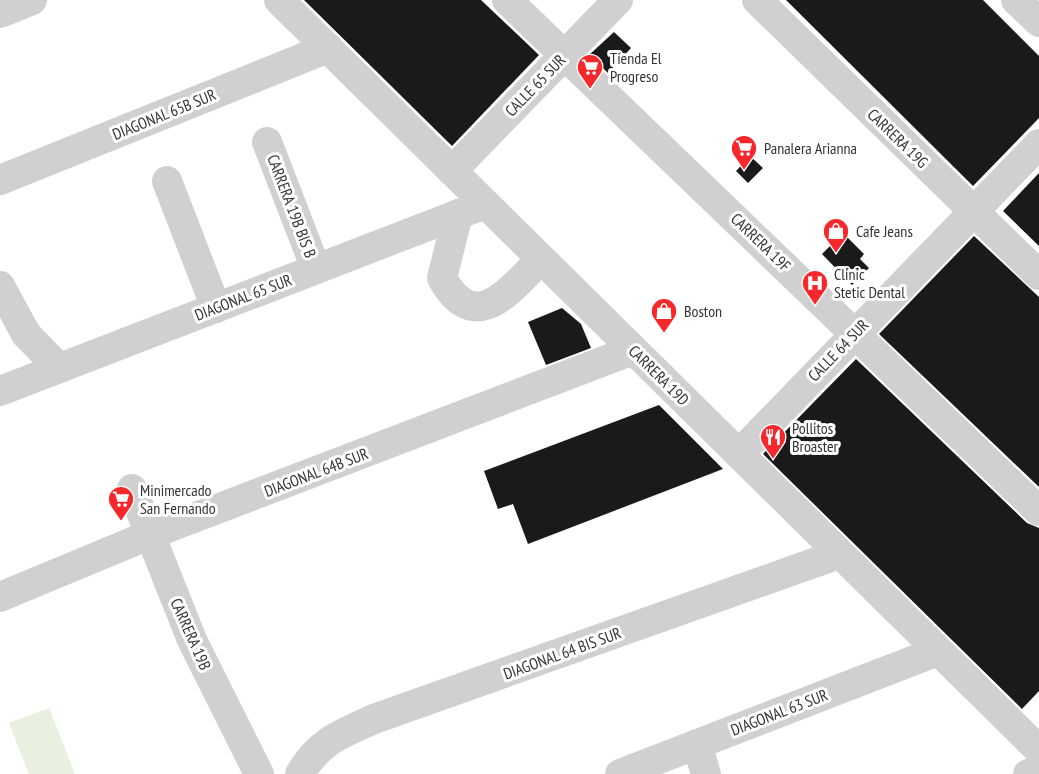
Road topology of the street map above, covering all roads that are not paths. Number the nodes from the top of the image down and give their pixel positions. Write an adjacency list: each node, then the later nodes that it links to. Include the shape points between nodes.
1 (32, 0): 7 (street)
2 (279, 0): 9 (street, CARRERA 19D)
3 (507, 0): 10 (street, CARRERA 19F)
4 (618, 0): 10 (street, CALLE 65 SUR)
5 (757, 0): 17 (street, CARRERA 19G)
6 (1016, 0): 8 (street)
7 (0, 13)
8 (1039, 22)
9 (328, 48): 13 (street, CARRERA 19D); 14 (street, DIAGONAL 65B SUR)
10 (564, 55): 13 (street, CALLE 65 SUR); 24 (street, CARRERA 19F)
11 (267, 142): 20 (street, CARRERA 19B BIS B)
12 (1039, 144): 17 (street, CALLE 64 SUR)
13 (452, 171): 16 (street, CARRERA 19D)
14 (0, 180)
15 (167, 181): 23 (street)
16 (485, 204): 18 (street, DIAGONAL 65 SUR); 19 (street, CARRERA 19D)
17 (973, 212): 21 (street, CARRERA 19G); 24 (street, CALLE 64 SUR)
18 (458, 214): 19 (street, via 442,278 466,304 481,308 498,301); 20 (street, DIAGONAL 65 SUR)
19 (541, 259): 25 (street, CARRERA 19D)
20 (316, 269): 23 (street, DIAGONAL 65 SUR)
21 (1039, 275)
22 (0, 286): 26 (street, via 26,334)
23 (216, 308): 26 (street, DIAGONAL 65 SUR)
24 (855, 331): 28 (street, CALLE 64 SUR); 30 (street, CARRERA 19F)
25 (633, 350): 28 (street, CARRERA 19D); 31 (street, DIAGONAL 64B SUR)
26 (59, 368): 27 (street, DIAGONAL 65 SUR)
27 (0, 391)
28 (738, 454): 32 (street, CARRERA 19D)
29 (132, 489): 31 (street, CARRERA 19B)
30 (1039, 511)
31 (149, 535): 33 (street, DIAGONAL 64B SUR); 38 (street, CARRERA 19B, via 192,640)
32 (839, 554): 34 (street, CARRERA 19D); 39 (street, DIAGONAL 64 BIS SUR, via 374,719 322,745)
33 (0, 597)
34 (938, 651): 35 (street, CARRERA 19D); 36 (street, DIAGONAL 63 SUR)
35 (1034, 737)
36 (697, 744): 40 (street, DIAGONAL 63 SUR); 41 (street)
37 (1039, 770): 42 (street)
38 (259, 774)
39 (300, 774)
40 (620, 774)
41 (706, 774)
42 (1028, 774)

